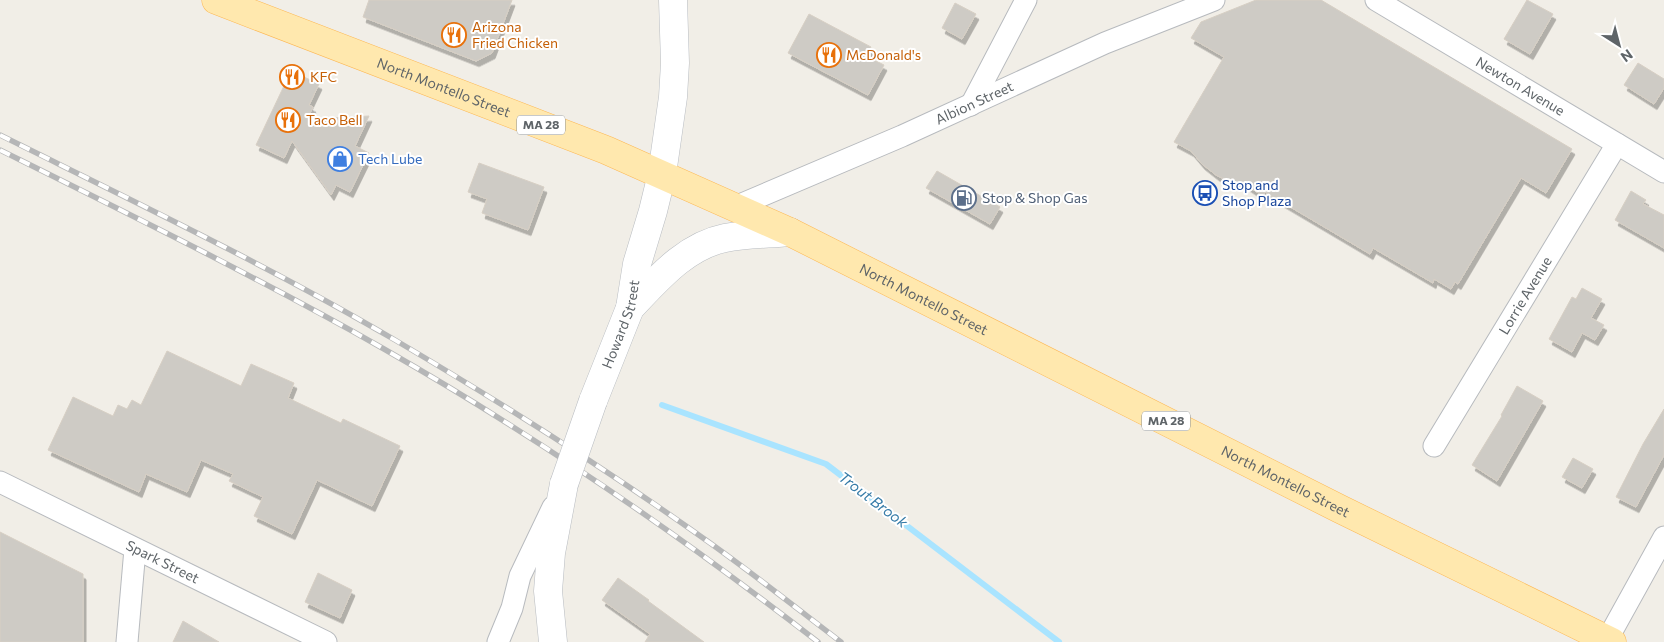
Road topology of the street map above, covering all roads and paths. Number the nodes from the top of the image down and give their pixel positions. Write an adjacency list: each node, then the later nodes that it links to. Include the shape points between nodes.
1 (216, 0): 9 (main road, North Montello Street / MA 28)
2 (673, 0): 9 (main road, Howard Street, via 676,63)
3 (1026, 0): 6 (street)
4 (1214, 0): 6 (street, Albion Street, via 1105,43)
5 (1376, 0): 7 (street, Newton Avenue)
6 (971, 104): 10 (street, Albion Street)
7 (1617, 144): 8 (street, Newton Avenue); 13 (street, Lorrie Avenue)
8 (1664, 172)
9 (662, 174): 10 (main road, North Montello Street / MA 28); 12 (main road, Howard Street, via 637,264)
10 (735, 207): 11 (main road, North Montello Street / MA 28)
11 (790, 232): 12 (main road, via 724,238 692,251 664,272); 18 (main road, North Montello Street / MA 28)
12 (630, 308): 15 (main road, Howard Street, bridge)
13 (1434, 446)
14 (0, 482): 17 (street, Spark Street)
15 (564, 484): 21 (street, via 520,576 512,608); 22 (main road, Howard Street, via 551,553 549,600)
16 (1664, 536): 18 (street)
17 (136, 548): 19 (street); 20 (street, Spark Street)
18 (1609, 641)
19 (128, 642)
20 (326, 642)
21 (498, 642)
22 (553, 642)

